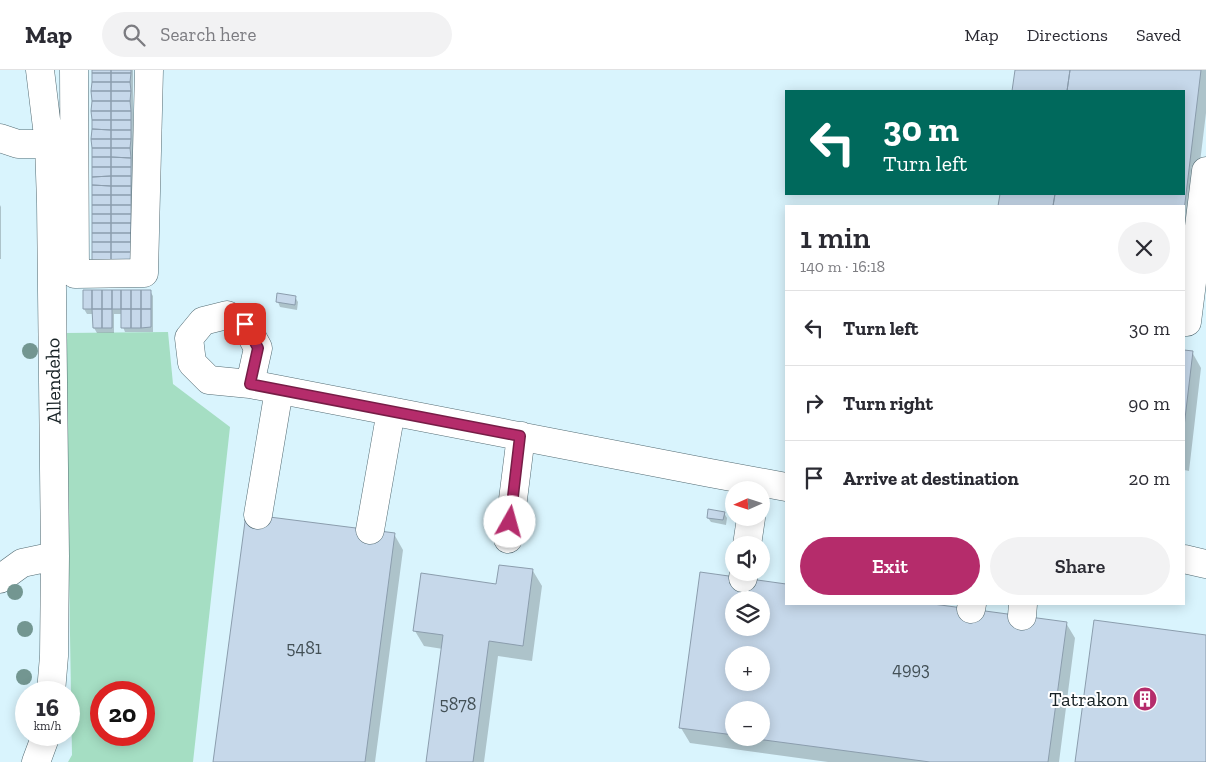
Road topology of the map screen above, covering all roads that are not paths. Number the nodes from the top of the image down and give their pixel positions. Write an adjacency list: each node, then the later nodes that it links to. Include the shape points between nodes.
1 (40, 70): 5 (street, Allendeho)
2 (74, 70): 7 (street)
3 (149, 70): 7 (street, via 144,273)
4 (0, 138): 5 (street, via 18,144)
5 (49, 144): 7 (street, Allendeho)
6 (1206, 171): 8 (street)
7 (63, 279): 19 (street, Allendeho)
8 (1187, 322)
9 (250, 384): 10 (street)
10 (279, 390): 11 (street); 16 (street)
11 (391, 411): 12 (street); 17 (street)
12 (520, 436): 13 (street); 18 (street)
13 (732, 481)
14 (770, 486): 15 (street)
15 (785, 487)
16 (258, 515)
17 (370, 530)
18 (508, 539)
19 (55, 556): 22 (street, via 22,563); 23 (street, Allendeho)
20 (1185, 559): 21 (street)
21 (1206, 564)
22 (0, 579)
23 (52, 681)
24 (42, 746): 25 (street)
25 (36, 762)

